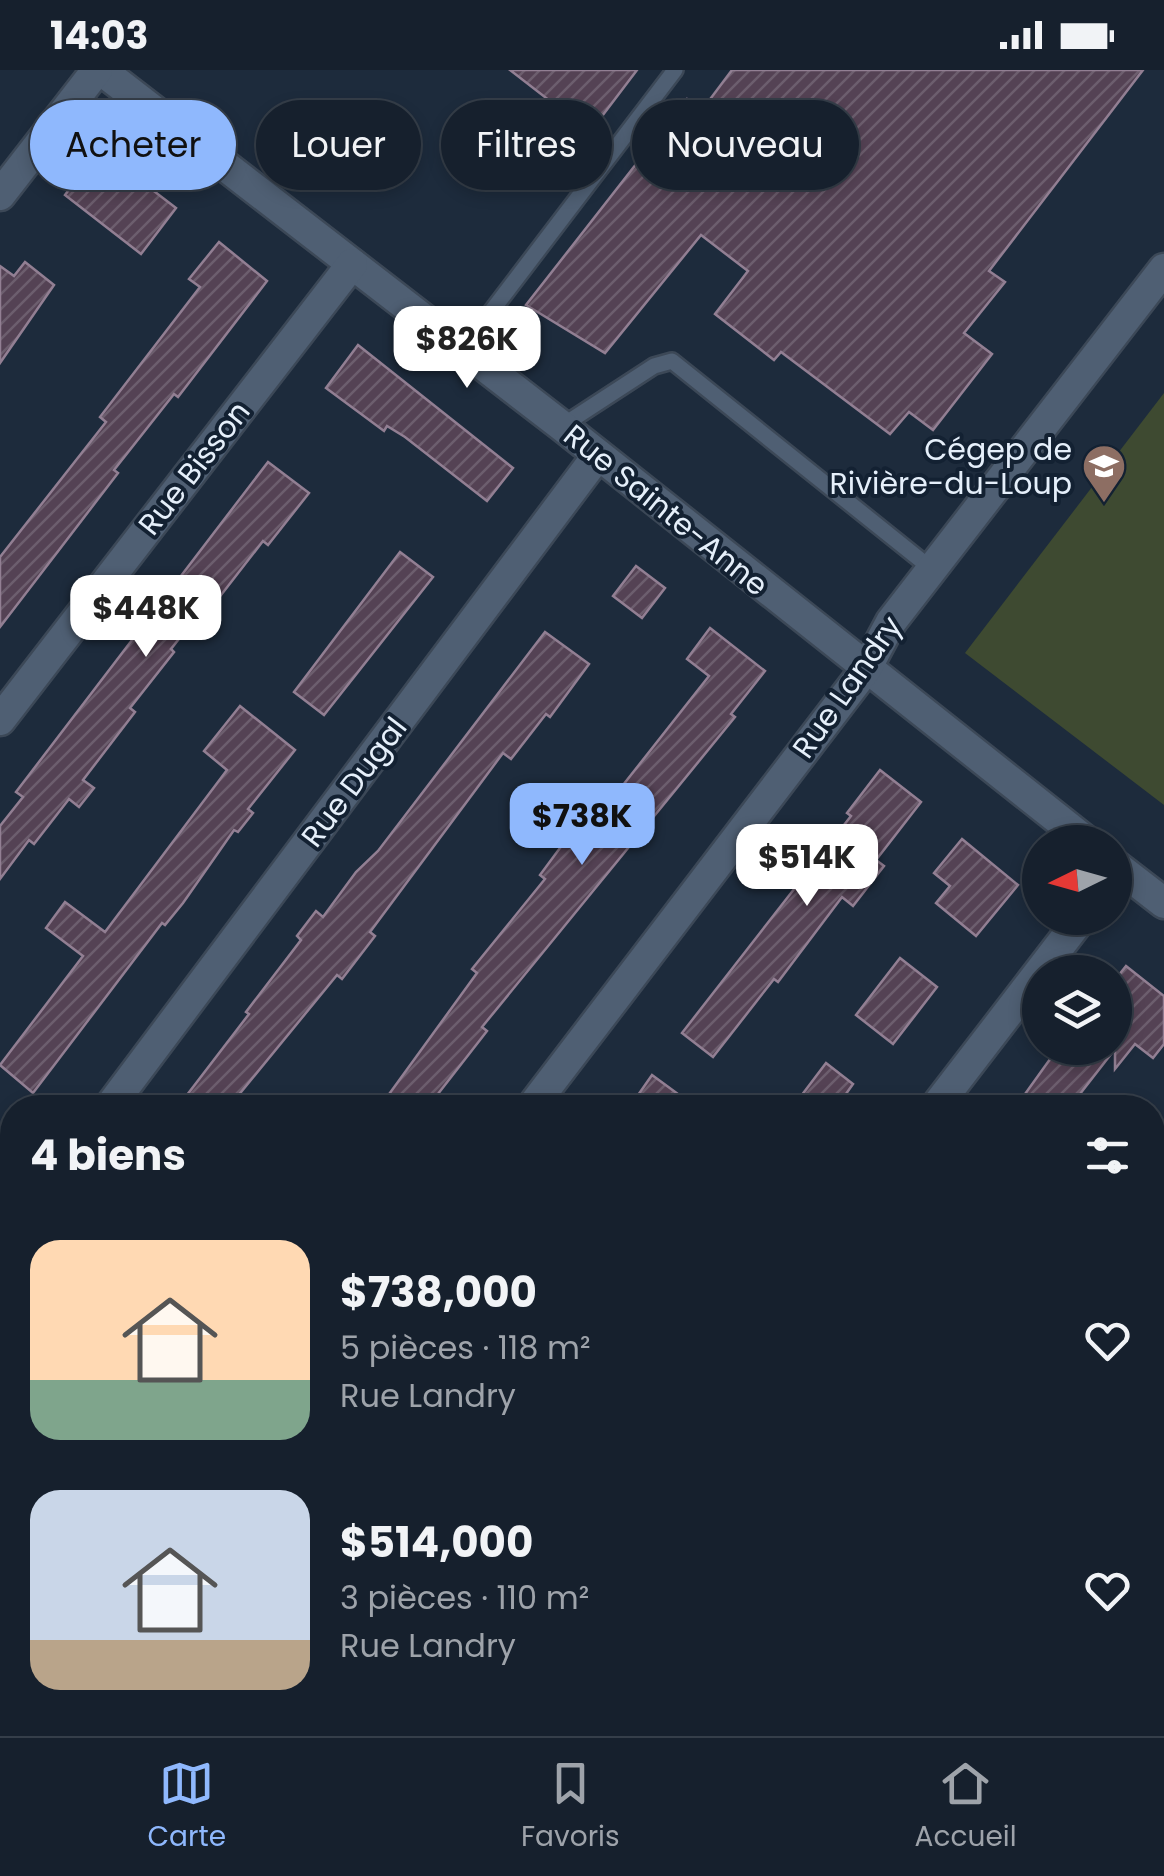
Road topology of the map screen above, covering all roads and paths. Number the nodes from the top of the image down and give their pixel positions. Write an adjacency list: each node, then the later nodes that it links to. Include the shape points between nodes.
1 (99, 70): 3 (street); 4 (street, Rue Sainte-Anne)
2 (675, 70): 6 (lane)
3 (0, 195)
4 (352, 264): 6 (street, Rue Sainte-Anne); 11 (street, Rue Bisson)
5 (1164, 269): 9 (street, Rue Landry)
6 (462, 350): 7 (street, Rue Sainte-Anne)
7 (562, 426): 8 (street, Rue Sainte-Anne); 9 (lane, via 672,361)
8 (598, 455): 10 (street, Rue Sainte-Anne); 16 (street, Rue Dugal)
9 (933, 570): 10 (street, Rue Landry, via 891,622)
10 (866, 669): 12 (street, Rue Sainte-Anne); 17 (street, Rue Landry)
11 (0, 720)
12 (1065, 825)
13 (1132, 880): 14 (street)
14 (1164, 903)
15 (1068, 935): 18 (street)
16 (119, 1095)
17 (541, 1095)
18 (944, 1095)

